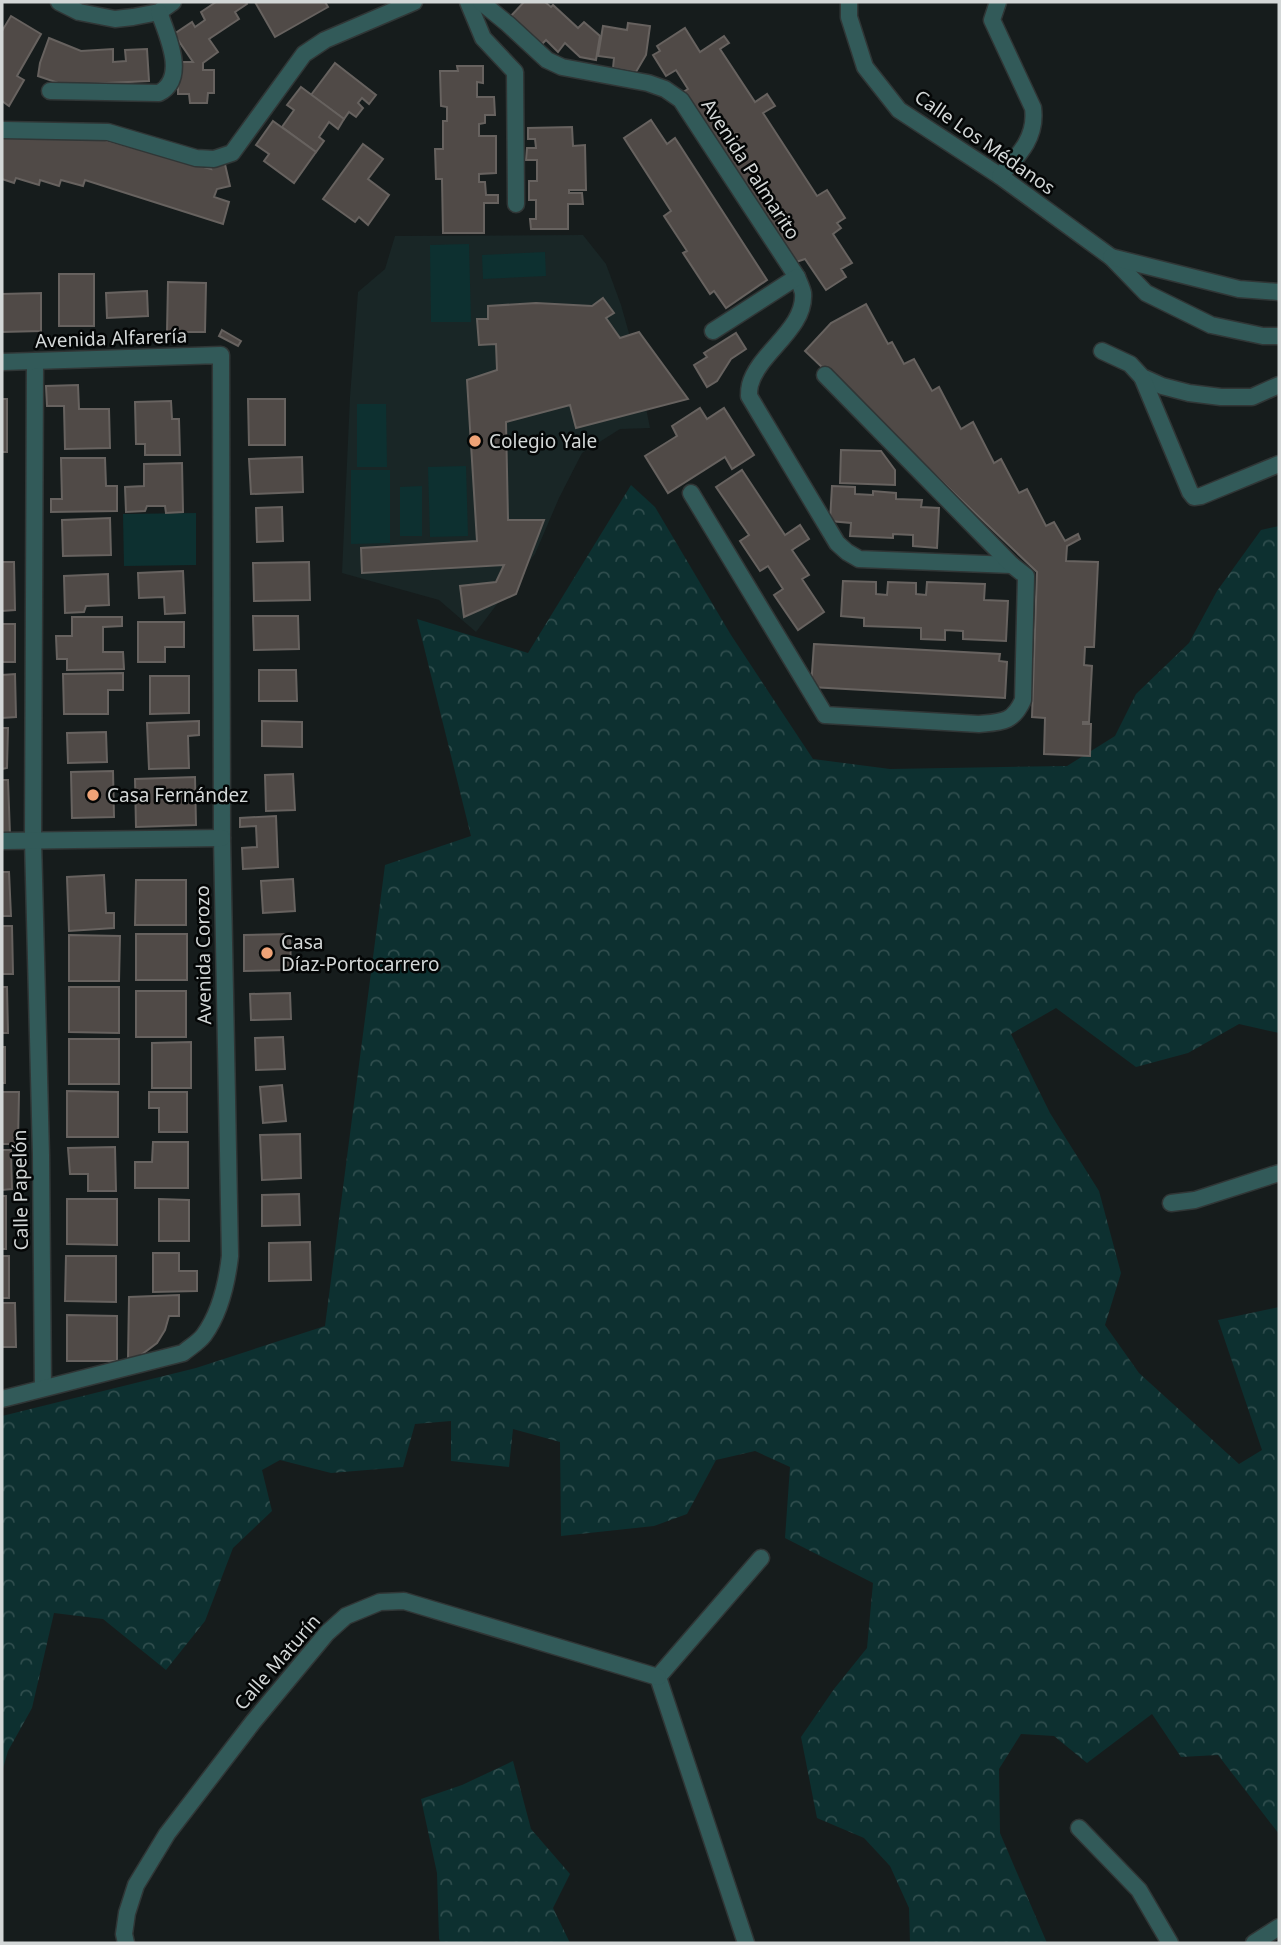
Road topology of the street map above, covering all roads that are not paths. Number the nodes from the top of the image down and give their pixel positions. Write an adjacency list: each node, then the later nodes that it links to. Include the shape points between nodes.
1 (59, 2): 8 (street, via 79,12 115,19)
2 (173, 2): 8 (street)
3 (414, 2): 10 (street, via 325,40 304,54 232,153 214,159 108,132)
4 (468, 2): 12 (street, via 483,37 515,72)
5 (481, 2): 14 (street, Avenida Palmarito, via 547,60 648,83 681,100)
6 (849, 2): 11 (street, Calle Los Médanos, via 849,17 865,67 899,110)
7 (998, 2): 11 (street, via 992,20 1035,122 1032,134)
8 (159, 12): 9 (street, via 173,57 167,88 159,93)
9 (50, 91)
10 (3, 130)
11 (1000, 176): 13 (street, Calle Los Médanos)
12 (516, 204)
13 (1111, 257): 15 (street, Calle Los Médanos, via 1239,289); 17 (street, Calle Los Médanos, via 1146,293 1211,325)
14 (797, 277): 16 (street); 27 (street, via 803,294 797,318 757,371 749,397 837,543 859,559)
15 (1279, 292)
16 (713, 331)
17 (1279, 336)
18 (1102, 351): 23 (street, via 1130,364)
19 (221, 355): 20 (street, Avenida Alfarería); 28 (street, Avenida Corozo)
20 (35, 361): 21 (street, Avenida Alfarería); 29 (street, Calle Papelón)
21 (2, 362)
22 (825, 375): 27 (street)
23 (1142, 377): 24 (street, via 1180,391 1221,397 1252,397); 25 (street, via 1194,497)
24 (1279, 385)
25 (1279, 464)
26 (691, 493): 27 (street, via 825,715 979,724 1002,722 1017,713 1023,701 1026,576)
27 (1012, 565)
28 (222, 838): 29 (street); 33 (street, Avenida Corozo, via 227,1283 204,1335 183,1353)
29 (33, 840): 30 (street); 33 (street, Calle Papelón)
30 (2, 841)
31 (1279, 1173): 32 (street, via 1195,1200)
32 (1171, 1203)
33 (43, 1388): 34 (street, Avenida Corozo)
34 (2, 1399)
35 (761, 1558): 36 (street)
36 (658, 1677): 39 (street, Calle Maturín, via 404,1601 380,1602 346,1616 253,1722 167,1834 136,1885 127,1913); 40 (street)
37 (1079, 1828): 41 (street, via 1139,1890)
38 (1279, 1927): 42 (street)
39 (126, 1943)
40 (746, 1943)
41 (1170, 1943)
42 (1254, 1943)

